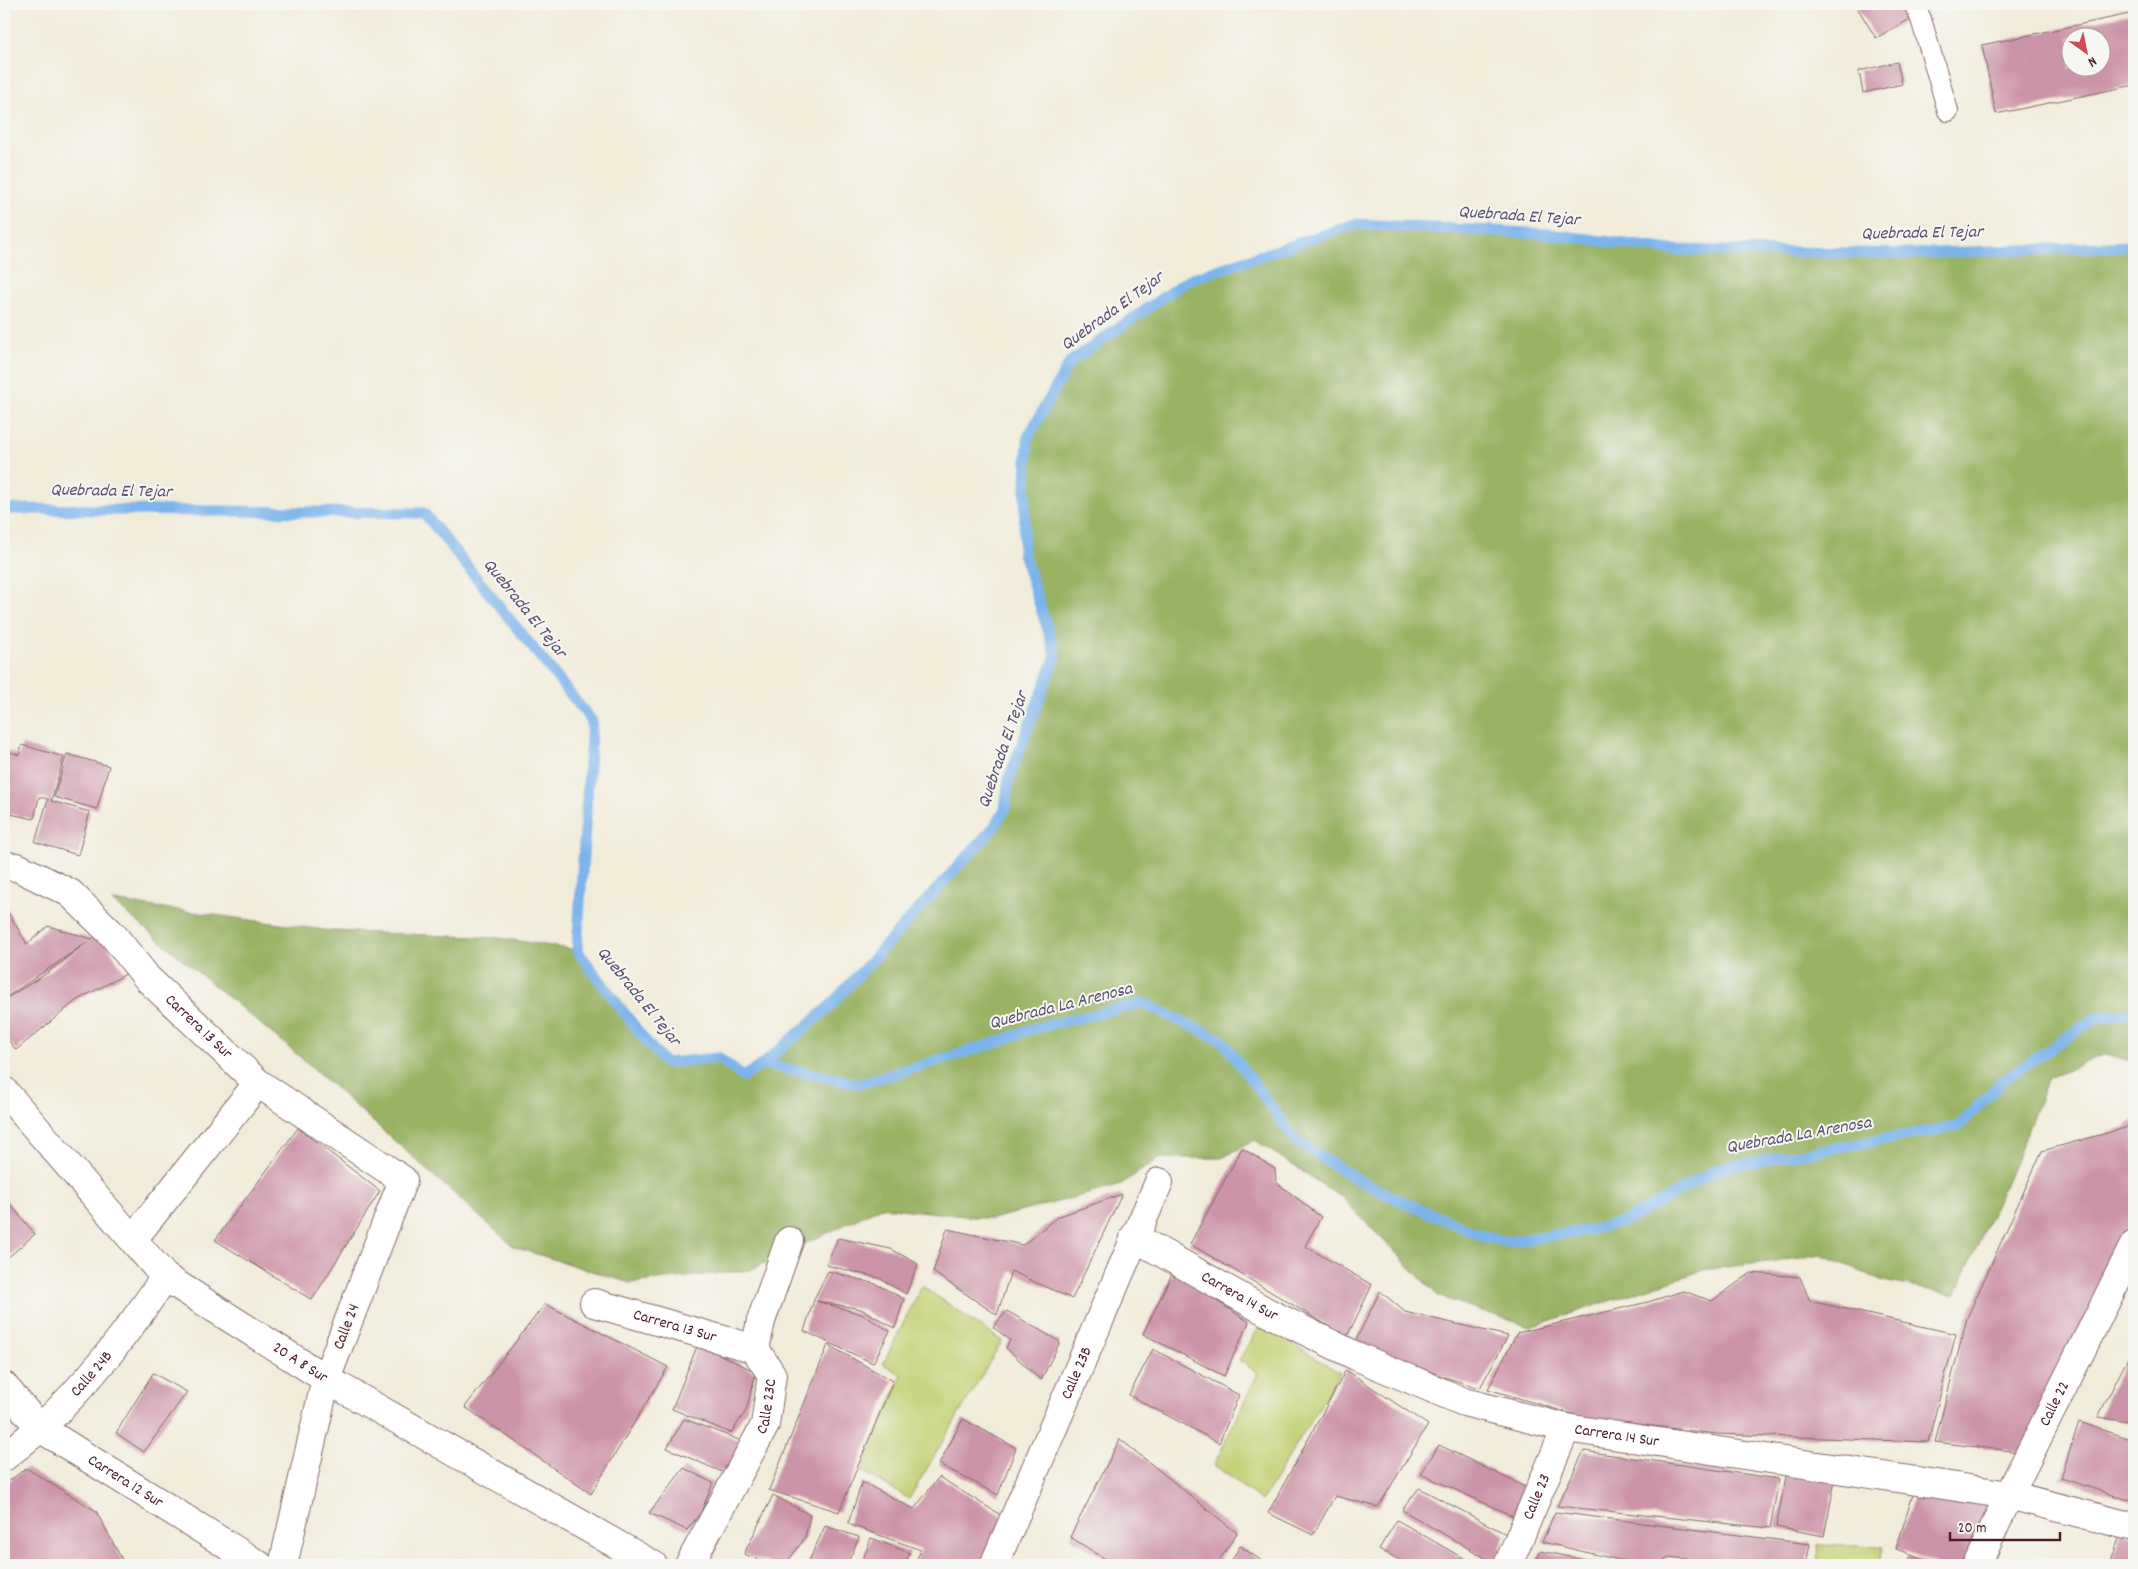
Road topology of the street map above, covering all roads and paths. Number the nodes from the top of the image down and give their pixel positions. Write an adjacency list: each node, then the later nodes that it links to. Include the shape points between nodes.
1 (1914, 4): 2 (lane)
2 (1948, 111)
3 (4, 866): 4 (street, Carrera 13 Sur, via 16,867 70,893 113,935 148,980)
4 (258, 1083): 6 (street, Carrera 13 Sur); 9 (street)
5 (4, 1092): 9 (street, 20 A 8 Sur)
6 (403, 1180): 15 (street, Calle 24)
7 (1159, 1182): 8 (street, Calle 23B)
8 (1134, 1237): 18 (street, Carrera 14 Sur, via 1266,1312 1356,1356 1464,1402); 22 (street, Calle 23B)
9 (133, 1239): 12 (street, 20 A 8 Sur)
10 (789, 1241): 14 (street)
11 (2134, 1245): 20 (street, Calle 22)
12 (165, 1277): 15 (street, 20 A 8 Sur); 17 (street, Calle 24B, via 125,1335)
13 (594, 1303): 14 (street, Carrera 13 Sur)
14 (754, 1349): 26 (street, Calle 23C, via 772,1375 765,1425)
15 (326, 1379): 24 (street, Calle 24); 25 (street, 20 A 8 Sur)
16 (4, 1386): 17 (street, Carrera 12 Sur)
17 (40, 1428): 19 (street, Calle 24B); 23 (street, Carrera 12 Sur)
18 (1566, 1428): 20 (street, Carrera 14 Sur); 27 (street, Calle 23)
19 (4, 1457)
20 (2009, 1495): 21 (street, Carrera 14 Sur); 28 (street, Calle 22)
21 (2134, 1527)
22 (1004, 1562)
23 (259, 1565)
24 (283, 1565)
25 (653, 1565)
26 (689, 1565)
27 (1508, 1565)
28 (1977, 1565)

